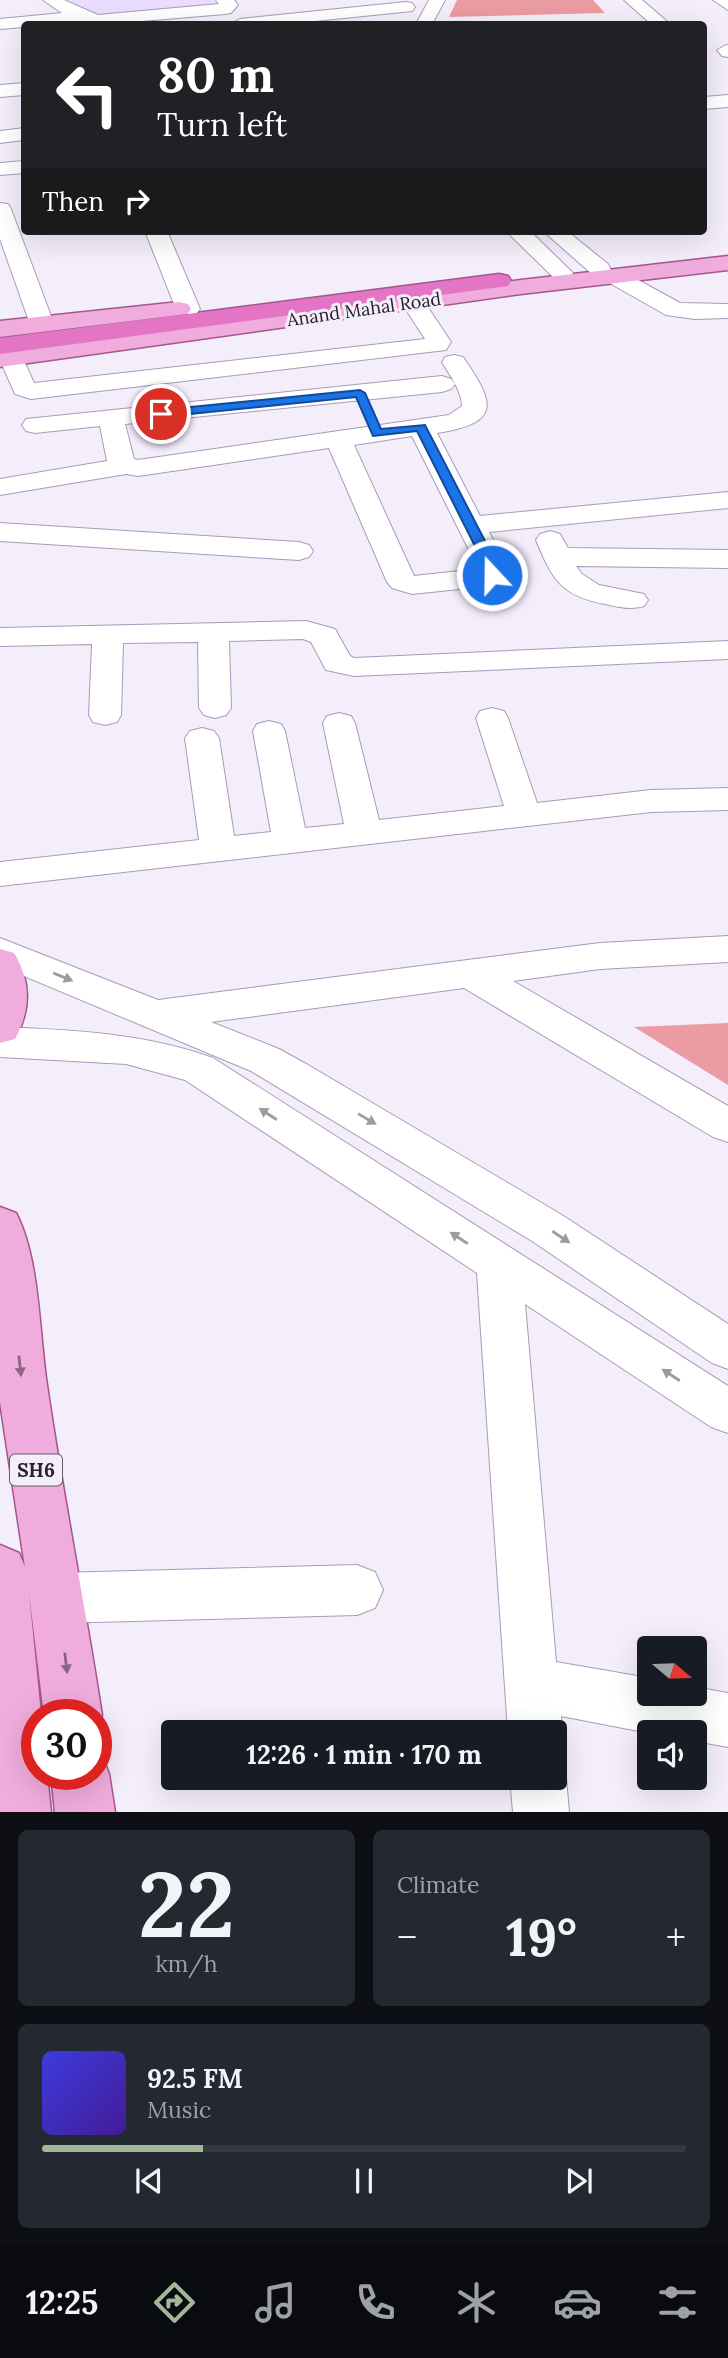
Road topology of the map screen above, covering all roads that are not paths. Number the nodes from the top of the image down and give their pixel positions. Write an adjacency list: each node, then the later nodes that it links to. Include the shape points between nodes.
1 (51, 0): 8 (street)
2 (224, 0): 8 (street, via 230,5 225,9 98,20)
3 (437, 0): 12 (street)
4 (632, 0): 13 (street)
5 (721, 0): 7 (street)
6 (408, 4): 10 (street); 11 (street)
7 (728, 5)
8 (82, 16): 9 (street)
9 (41, 21)
10 (265, 21)
11 (398, 21)
12 (426, 21)
13 (656, 21)
14 (21, 23): 15 (street)
15 (0, 26): 16 (street)
16 (16, 45)
17 (21, 89): 18 (street)
18 (0, 91)
19 (21, 134): 20 (street)
20 (0, 137)
21 (0, 209): 33 (street)
22 (158, 235): 31 (street)
23 (521, 235): 28 (street)
24 (559, 235): 27 (street)
25 (728, 252): 27 (main road, Anand Mahal Road)
26 (728, 263): 27 (main road, Anand Mahal Road)
27 (601, 272): 28 (main road, Anand Mahal Road); 30 (main road, Anand Mahal Road); 32 (street, via 674,310)
28 (562, 273): 29 (main road, Anand Mahal Road)
29 (499, 281): 30 (highway); 31 (main road, Anand Mahal Road, via 369,287)
30 (411, 297): 35 (highway); 35 (street, via 437,345 31,391 24,389)
31 (188, 309): 33 (main road, Anand Mahal Road)
32 (728, 311)
33 (42, 324): 34 (main road, Anand Mahal Road)
34 (0, 329)
35 (4, 354)
36 (360, 393): 37 (street); 40 (street, via 448,373 475,396 474,412 457,422); 41 (street)
37 (237, 406): 38 (street); 43 (street)
38 (111, 419): 39 (street); 44 (street)
39 (35, 425)
40 (421, 427): 41 (street); 48 (street)
41 (377, 433): 42 (street)
42 (338, 439): 43 (street); 48 (street, via 404,584 492,575 493,568)
43 (249, 452): 44 (street)
44 (126, 466): 45 (street)
45 (0, 487)
46 (728, 500): 47 (street)
47 (542, 518): 48 (street); 51 (street, via 551,530 549,537)
48 (471, 525)
49 (0, 532): 50 (street)
50 (299, 551)
51 (557, 556): 52 (street); 53 (street, via 565,576 577,587)
52 (728, 559)
53 (633, 600)
54 (213, 632): 55 (street); 57 (street, via 306,630 324,636 337,663 354,667); 66 (street, via 209,723)
55 (108, 635): 56 (street); 58 (street)
56 (0, 638)
57 (728, 650)
58 (105, 715)
59 (492, 718): 63 (street)
60 (339, 723): 64 (street)
61 (269, 731): 65 (street)
62 (728, 799): 63 (street, via 668,800)
63 (524, 816): 64 (street)
64 (364, 833): 65 (street)
65 (290, 842): 66 (street)
66 (218, 850): 67 (street)
67 (0, 874)
68 (728, 948): 71 (street, via 600,956)
69 (0, 951): 72 (street, one-way to 72)
70 (0, 963): 73 (main road, via 6,976 8,1008)
71 (469, 973): 72 (street); 75 (street)
72 (155, 1015): 79 (street, one-way to 79, via 294,1076 547,1228)
73 (0, 1028)
74 (0, 1042): 77 (street, one-way to 74, via 190,1065 139,1051)
75 (728, 1126)
76 (0, 1226): 78 (main road, SH6)
77 (499, 1264): 80 (street, one-way to 77); 85 (street)
78 (6, 1307): 83 (main road, SH6, one-way to 83)
79 (728, 1349)
80 (728, 1412)
81 (0, 1571): 89 (main road)
82 (357, 1590): 83 (street)
83 (57, 1598): 84 (main road, SH6, one-way to 84)
84 (71, 1699)
85 (533, 1708): 86 (street)
86 (728, 1720)
87 (82, 1790): 90 (main road)
88 (539, 1790): 91 (street)
89 (21, 1812)
90 (85, 1812)
91 (541, 1812)

